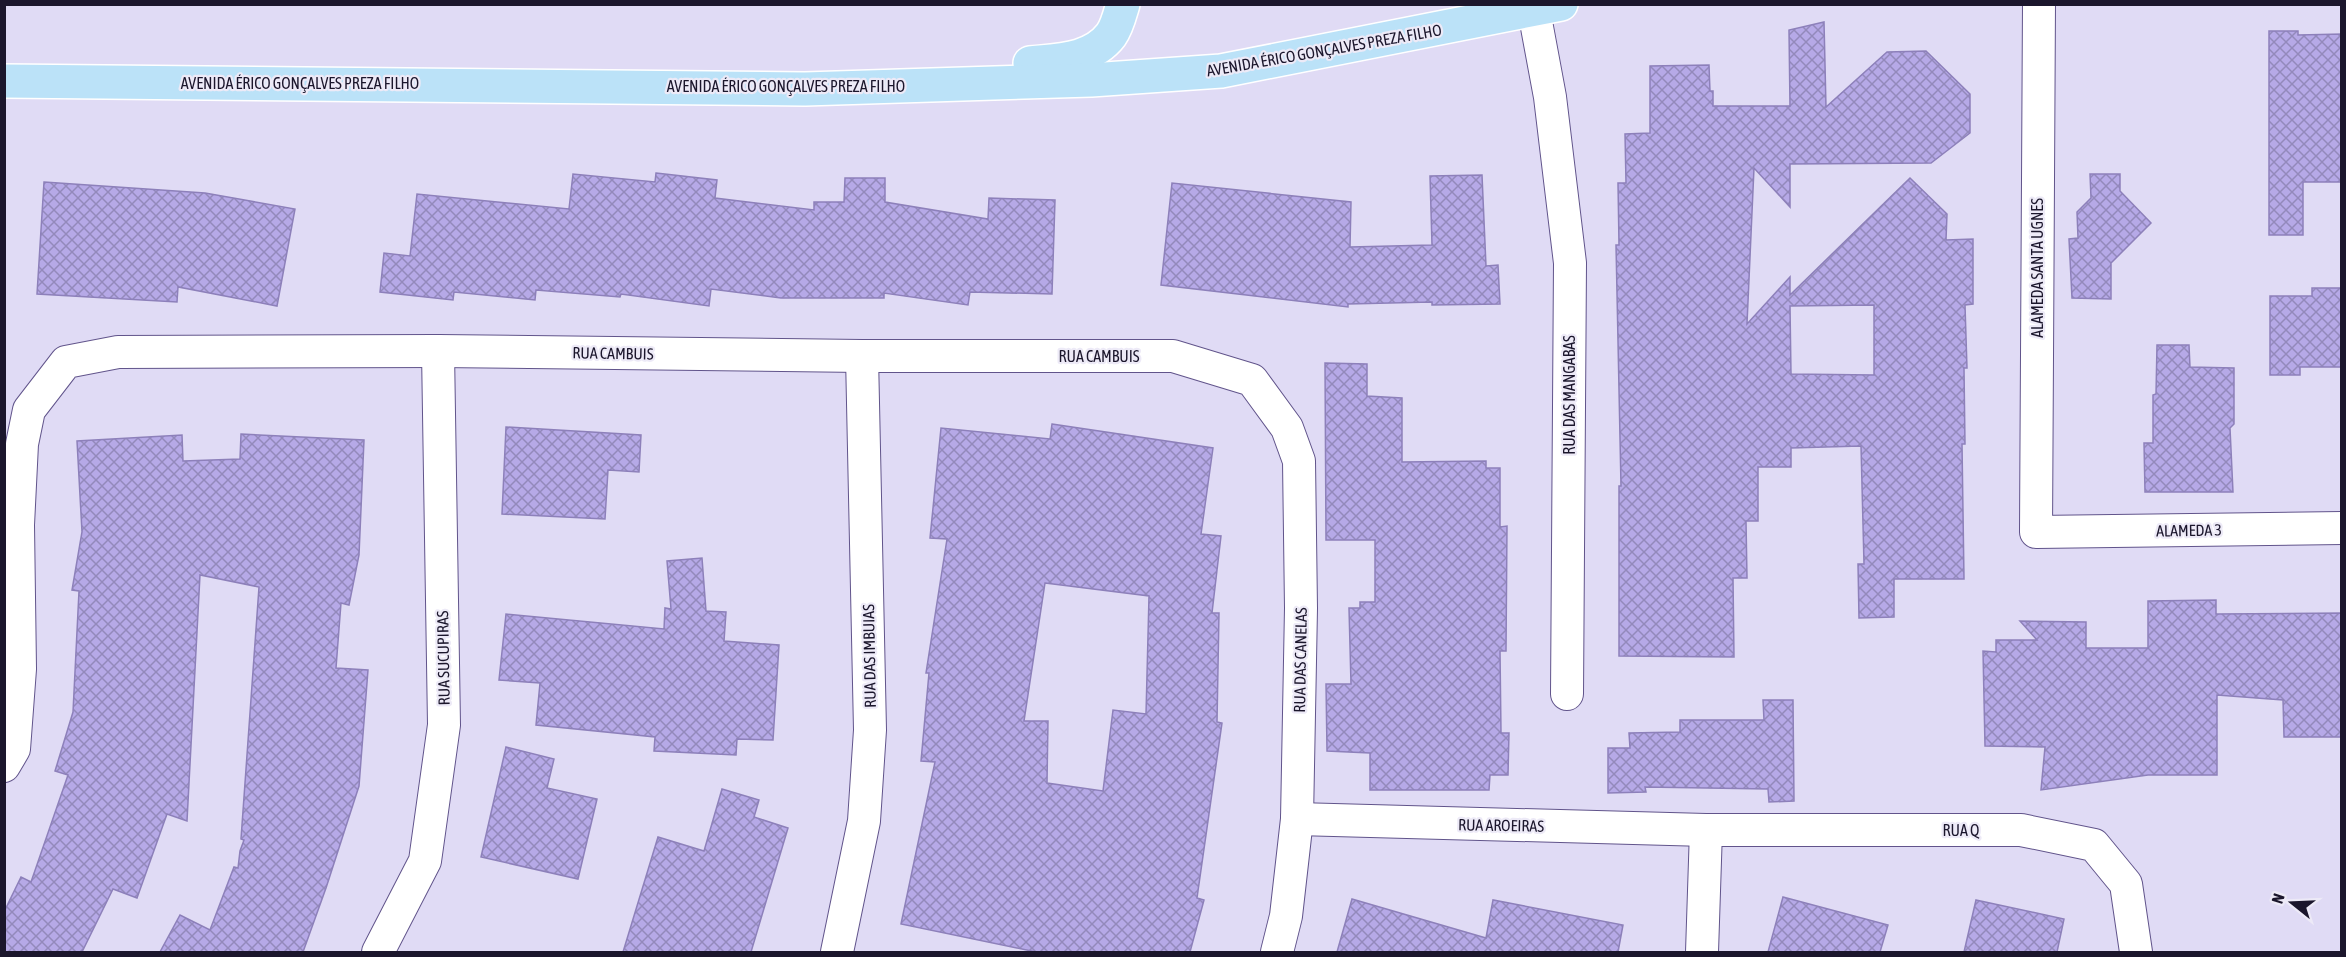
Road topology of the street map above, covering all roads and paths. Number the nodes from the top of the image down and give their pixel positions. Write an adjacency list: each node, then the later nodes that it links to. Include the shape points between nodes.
1 (1123, 4): 5 (main road, via 1113,33 1096,50 1069,59 982,68)
2 (2038, 4): 10 (street, ALAMEDA SANTA UGNES)
3 (1547, 8): 5 (main road, AVENIDA ÉRICO GONÇALVES PREZA FILHO, via 1221,71); 11 (street, RUA DAS MANGABAS, via 1550,98 1570,263)
4 (4, 81): 5 (main road, AVENIDA ÉRICO GONÇALVES PREZA FILHO)
5 (887, 87)
6 (438, 351): 7 (street, RUA CAMBUIS); 12 (street, RUA CAMBUIS, via 118,352 66,362 29,410 22,444 18,525 20,669 14,749); 15 (street, RUA SUCUPIRAS, via 444,725 425,861)
7 (862, 356): 8 (street, RUA CAMBUIS, via 1173,356); 16 (street, RUA DAS IMBUIAS, via 870,730 864,821)
8 (1251, 380): 13 (street, RUA DAS CANELAS, via 1287,428 1299,461)
9 (2342, 528): 10 (street, ALAMEDA 3)
10 (2036, 532)
11 (1568, 694)
12 (4, 766)
13 (1297, 819): 14 (street, RUA AROEIRAS); 17 (street, RUA DAS CANELAS, via 1286,916)
14 (1706, 830): 18 (street); 19 (street, RUA Q, via 2021,830 2094,845 2126,884)
15 (378, 952)
16 (837, 952)
17 (1277, 952)
18 (1702, 952)
19 (2136, 952)

